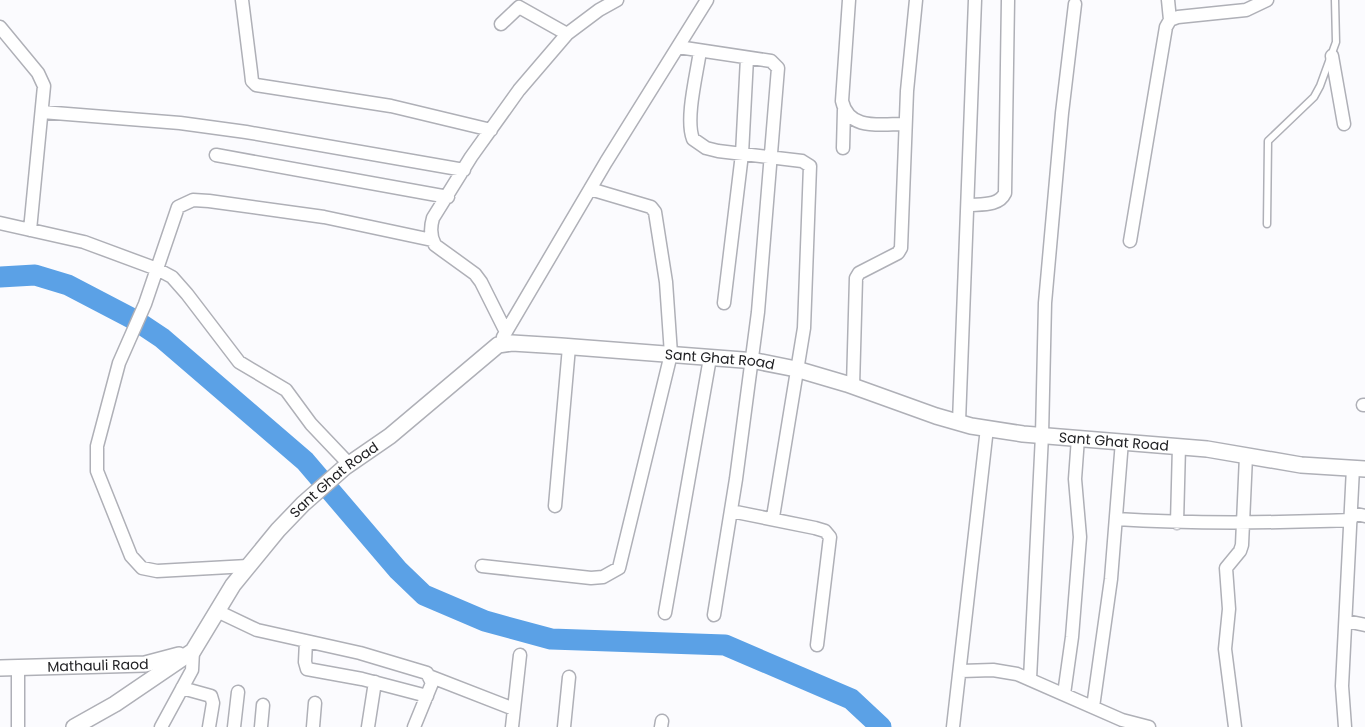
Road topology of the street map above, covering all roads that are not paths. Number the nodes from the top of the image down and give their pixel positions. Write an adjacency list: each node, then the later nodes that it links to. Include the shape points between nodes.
1 (242, 0): 24 (street, via 252,80 256,85 391,106)
2 (617, 0): 15 (street)
3 (707, 0): 16 (street)
4 (849, 0): 20 (street)
5 (916, 0): 22 (street)
6 (975, 0): 32 (street)
7 (1008, 0): 32 (street, via 1005,193 996,202)
8 (1168, 0): 12 (street)
9 (1267, 0): 12 (street, via 1246,10 1190,14)
10 (1335, 0): 18 (lane, via 1337,32)
11 (1075, 4): 49 (street, via 1045,303)
12 (1170, 20): 37 (street, via 1166,27)
13 (501, 24): 15 (street, via 519,7)
14 (0, 26): 21 (street, via 43,80)
15 (567, 34): 24 (street, via 519,90)
16 (678, 47): 17 (street); 30 (street)
17 (700, 51): 19 (street); 26 (street, via 692,103 693,139 706,148)
18 (1332, 56): 23 (street); 34 (lane, via 1314,97 1268,141)
19 (747, 58): 26 (street); 28 (street, via 771,61 778,68)
20 (844, 110): 22 (street, via 848,117 863,123); 25 (street)
21 (42, 112): 29 (street, via 218,128); 35 (street)
22 (905, 124): 46 (street, via 901,248 856,278)
23 (1344, 124)
24 (491, 130): 29 (street)
25 (843, 148)
26 (742, 154): 28 (street); 39 (street)
27 (216, 155): 31 (street)
28 (769, 157): 44 (street); 45 (street, via 810,166 804,328)
29 (464, 170): 31 (street)
30 (590, 189): 40 (street); 42 (street, via 646,205 655,212 666,282)
31 (448, 197): 36 (street, via 431,226)
32 (968, 205): 47 (street)
33 (0, 223): 35 (street)
34 (1267, 224)
35 (30, 230): 38 (street, via 84,242)
36 (432, 240): 38 (street, via 324,217 193,200 178,207); 40 (street, via 481,282)
37 (1130, 241)
38 (157, 269): 54 (street, via 172,278 187,294 239,362 286,390); 64 (street, via 119,363 97,446 97,471 130,556 142,568 157,571)
39 (724, 303)
40 (502, 339): 41 (street, Sant Ghat Road, via 512,343); 54 (street, Sant Ghat Road, via 390,436)
41 (569, 347): 42 (street, Sant Ghat Road); 56 (street)
42 (671, 354): 43 (street, Sant Ghat Road); 65 (street, via 619,568 603,577 591,578)
43 (710, 358): 44 (street, Sant Ghat Road); 67 (street)
44 (752, 361): 45 (street, Sant Ghat Road); 57 (street)
45 (796, 369): 46 (street, Sant Ghat Road); 60 (street)
46 (853, 386): 47 (street, Sant Ghat Road)
47 (959, 422): 48 (street, Sant Ghat Road)
48 (987, 428): 49 (street, Sant Ghat Road); 77 (street)
49 (1042, 435): 50 (street, Sant Ghat Road); 80 (street)
50 (1078, 438): 51 (street, Sant Ghat Road); 84 (street, via 1075,479 1080,536)
51 (1122, 441): 52 (street, Sant Ghat Road); 61 (street)
52 (1180, 446): 53 (street, Sant Ghat Road); 62 (street)
53 (1246, 456): 55 (street, Sant Ghat Road, via 1301,465); 63 (street)
54 (347, 466): 64 (street, Sant Ghat Road, via 303,504)
55 (1359, 468): 59 (street)
56 (556, 506)
57 (731, 510): 60 (street); 68 (street)
58 (1365, 516): 59 (street)
59 (1351, 517): 63 (street); 69 (street)
60 (773, 518): 72 (street, via 816,528 830,537)
61 (1116, 519): 62 (street); 88 (street, via 1106,624)
62 (1177, 523): 63 (street)
63 (1243, 524): 103 (street, via 1240,551 1226,568 1229,610 1225,649)
64 (248, 566): 66 (street, Sant Ghat Road)
65 (482, 566)
66 (217, 611): 71 (street, via 257,630); 73 (street, Sant Ghat Road)
67 (665, 613)
68 (714, 614)
69 (1346, 621): 70 (street); 104 (street, via 1342,686)
70 (1365, 625)
71 (306, 641): 78 (street, via 422,671); 81 (street, via 308,669)
72 (818, 645)
73 (193, 651): 76 (street, Mathauli Raod, via 145,664); 82 (street, via 192,670); 91 (street, via 115,704)
74 (520, 655): 89 (street)
75 (0, 668): 76 (street, Mathauli Raod)
76 (18, 668): 90 (street)
77 (961, 670): 80 (street, via 1004,670); 101 (street)
78 (429, 676): 85 (street, via 432,683); 89 (street)
79 (569, 676): 100 (street)
80 (1030, 680): 84 (street)
81 (375, 682): 85 (street); 97 (street)
82 (182, 688): 92 (street); 93 (street, via 211,696)
83 (238, 692): 94 (street)
84 (1064, 694): 88 (street)
85 (427, 696): 98 (street)
86 (315, 703): 96 (street)
87 (263, 705): 95 (street)
88 (1093, 707): 102 (street, via 1133,724)
89 (514, 709): 99 (street)
90 (18, 727)
91 (74, 727)
92 (160, 727)
93 (209, 727)
94 (234, 727)
95 (261, 727)
96 (313, 727)
97 (368, 727)
98 (414, 727)
99 (512, 727)
100 (564, 727)
101 (953, 727)
102 (1149, 727)
103 (1235, 727)
104 (1345, 727)

